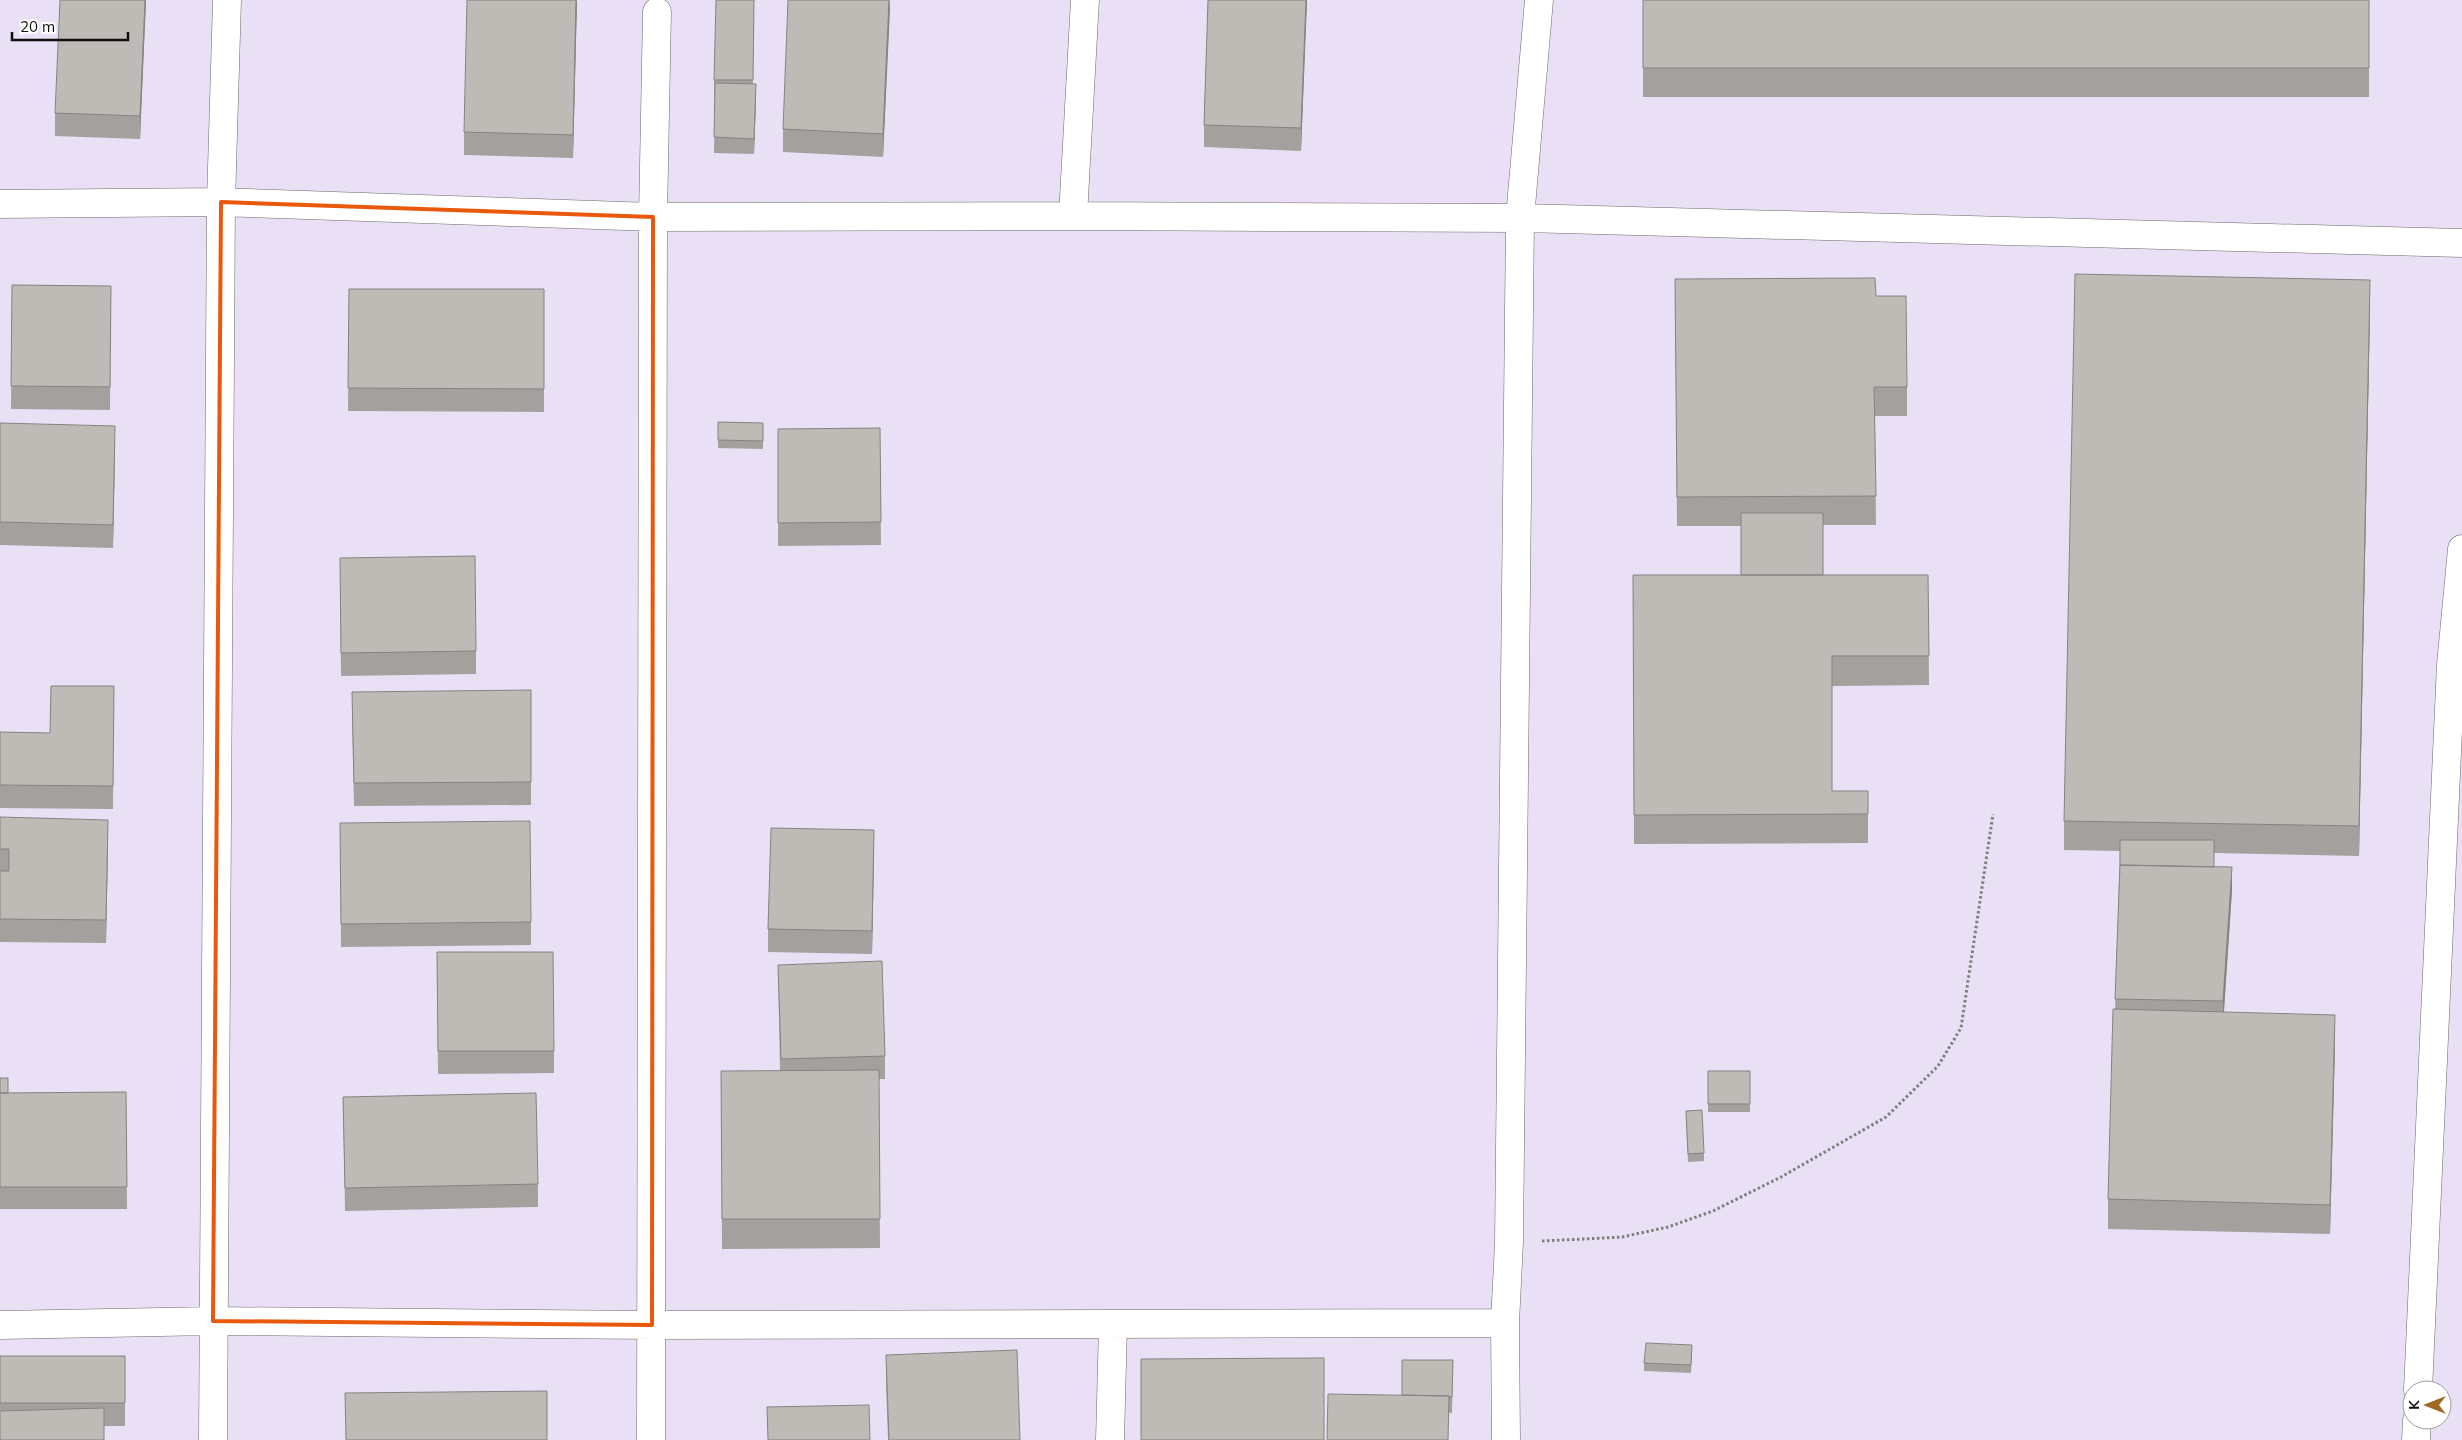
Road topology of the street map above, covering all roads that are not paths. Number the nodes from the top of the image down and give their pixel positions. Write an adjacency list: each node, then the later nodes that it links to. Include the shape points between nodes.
1 (227, 0): 5 (street)
2 (1085, 0): 7 (street)
3 (1539, 0): 9 (street)
4 (657, 12): 8 (street)
5 (221, 202): 6 (street); 8 (street); 12 (street)
6 (0, 204)
7 (1073, 216): 8 (street); 9 (street)
8 (654, 217): 15 (street)
9 (1520, 218): 10 (street); 13 (street, via 1509,1242)
10 (2462, 243)
11 (2462, 549): 17 (street, via 2451,665)
12 (213, 1321): 14 (street); 15 (street); 18 (street)
13 (1505, 1323): 16 (street); 21 (street)
14 (0, 1325)
15 (652, 1325): 16 (street); 19 (street)
16 (1113, 1325): 20 (street)
17 (2418, 1380)
18 (213, 1440)
19 (651, 1440)
20 (1110, 1440)
21 (1506, 1440)

